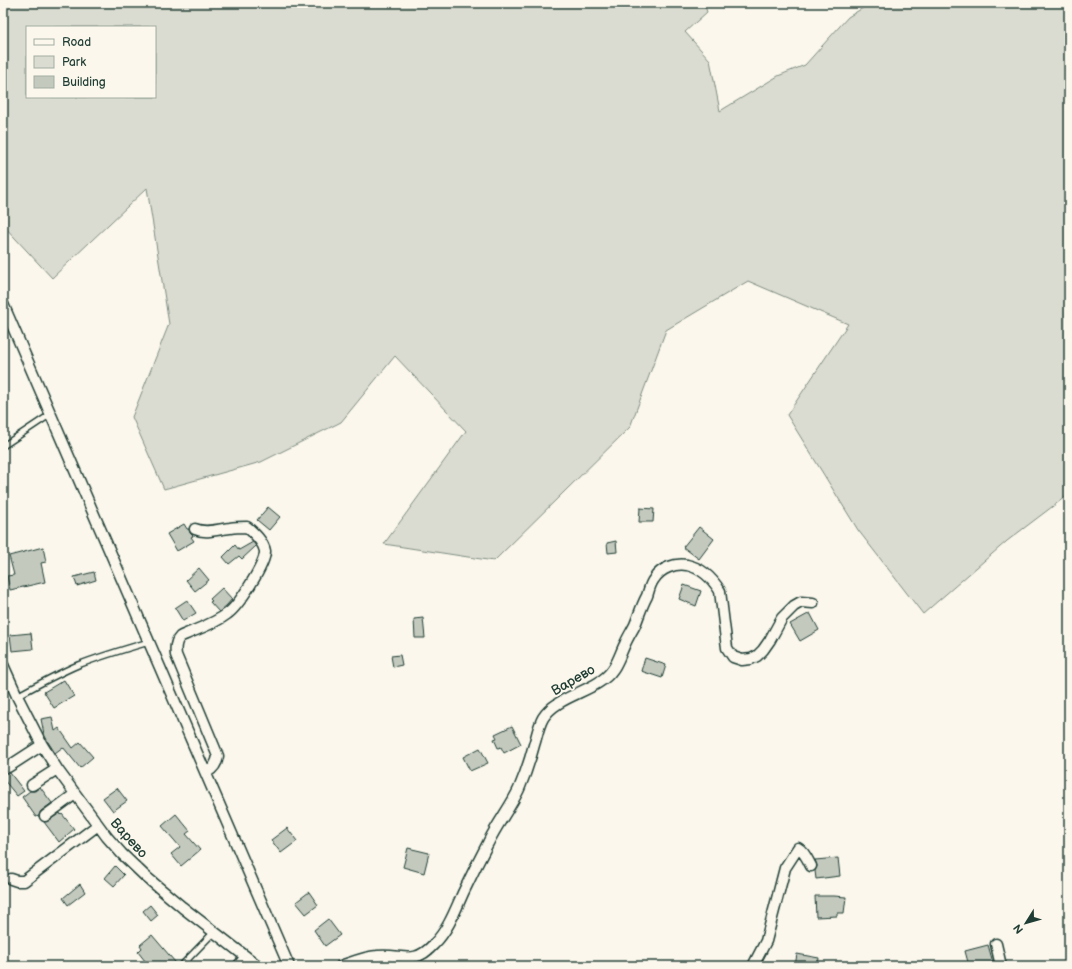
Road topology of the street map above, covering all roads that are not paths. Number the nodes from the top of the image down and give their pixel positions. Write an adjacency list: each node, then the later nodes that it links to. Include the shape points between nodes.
1 (3, 304): 2 (street)
2 (6, 318): 3 (street)
3 (51, 414): 4 (lane); 7 (street)
4 (3, 446)
5 (195, 529): 13 (street, via 214,531 247,527 262,543 264,552 264,558 244,596 234,609 220,619 184,635 176,644 176,654 218,756 214,767)
6 (813, 603): 27 (street, Варево, via 800,602 794,606 782,618 763,650 752,659 742,660 733,657 727,648 720,591 708,575 684,565 675,565 659,574 654,579 613,669 607,676 566,699 543,717 519,790 488,841 440,938 417,957 383,955)
7 (149, 642): 9 (lane, via 79,665); 13 (street)
8 (3, 664): 9 (street, Варево)
9 (17, 696): 10 (street, Варево)
10 (42, 745): 11 (street); 12 (street, Варево)
11 (8, 766)
12 (57, 769): 14 (street); 15 (street, Варево)
13 (206, 773): 26 (street)
14 (32, 784)
15 (75, 794): 16 (street); 17 (street, Варево)
16 (45, 816)
17 (98, 825): 19 (street, via 24,881); 20 (street, Варево, via 122,854 145,876)
18 (811, 866): 28 (street, via 798,848 785,868 766,941)
19 (11, 879)
20 (214, 932): 22 (street, Варево); 23 (lane)
21 (996, 944): 29 (street)
22 (244, 955): 24 (lane); 25 (street, Варево)
23 (181, 966)
24 (235, 966)
25 (258, 966)
26 (289, 966)
27 (341, 966)
28 (752, 966)
29 (1000, 966)

